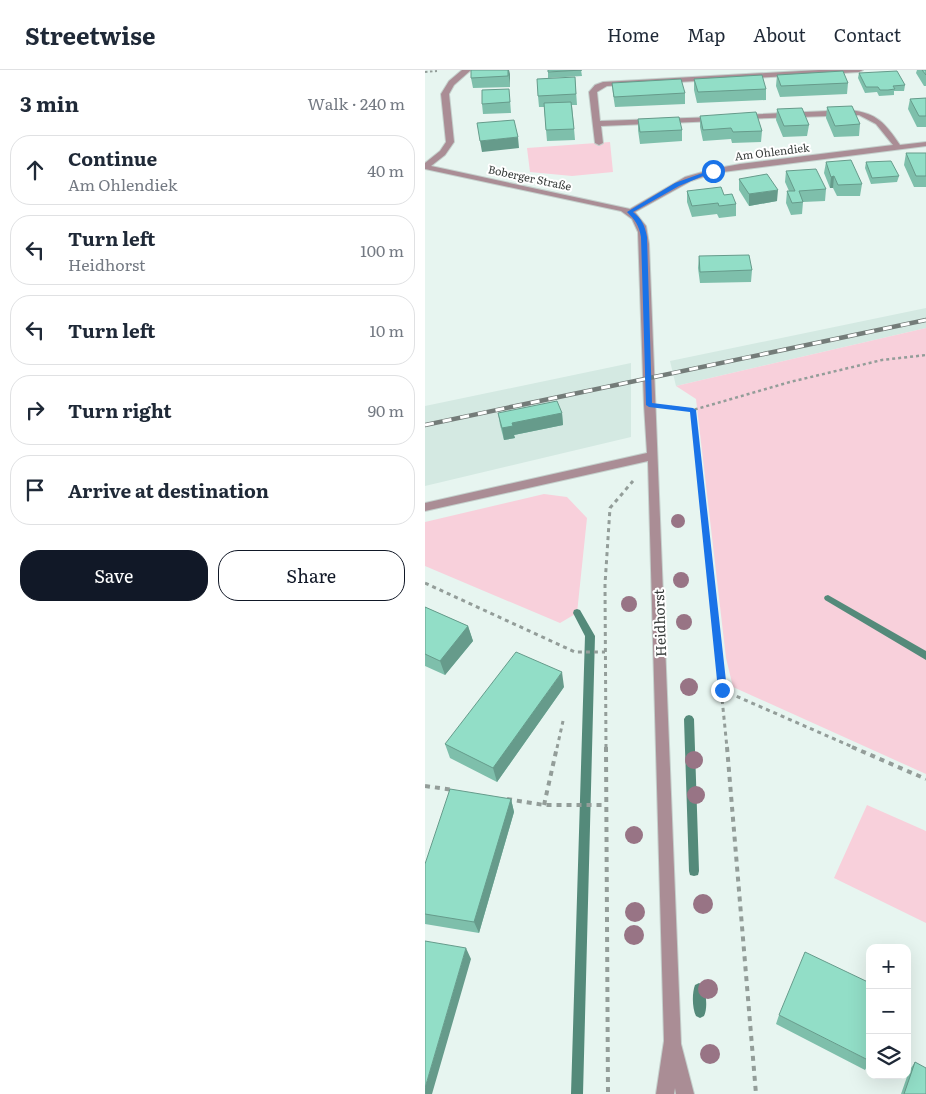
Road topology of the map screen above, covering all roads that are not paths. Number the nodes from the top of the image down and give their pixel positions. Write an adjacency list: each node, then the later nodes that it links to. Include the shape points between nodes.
1 (467, 70): 9 (street, via 451,81 444,93 450,142)
2 (859, 70): 5 (street, via 611,83 593,92)
3 (723, 118): 5 (street)
4 (733, 118): 8 (street, via 864,114 879,121)
5 (597, 124): 6 (street)
6 (599, 142)
7 (926, 144): 8 (street, Am Ohlendiek)
8 (898, 147): 10 (street, Am Ohlendiek, via 713,171 677,184)
9 (425, 167): 10 (street, Boberger Straße)
10 (629, 212): 11 (street, Heidhorst, via 638,218 644,237)
11 (653, 456): 12 (street); 13 (street, Heidhorst)
12 (425, 507)
13 (673, 1041): 14 (street, Heidhorst); 15 (street, Heidhorst)
14 (665, 1094)
15 (685, 1094)

